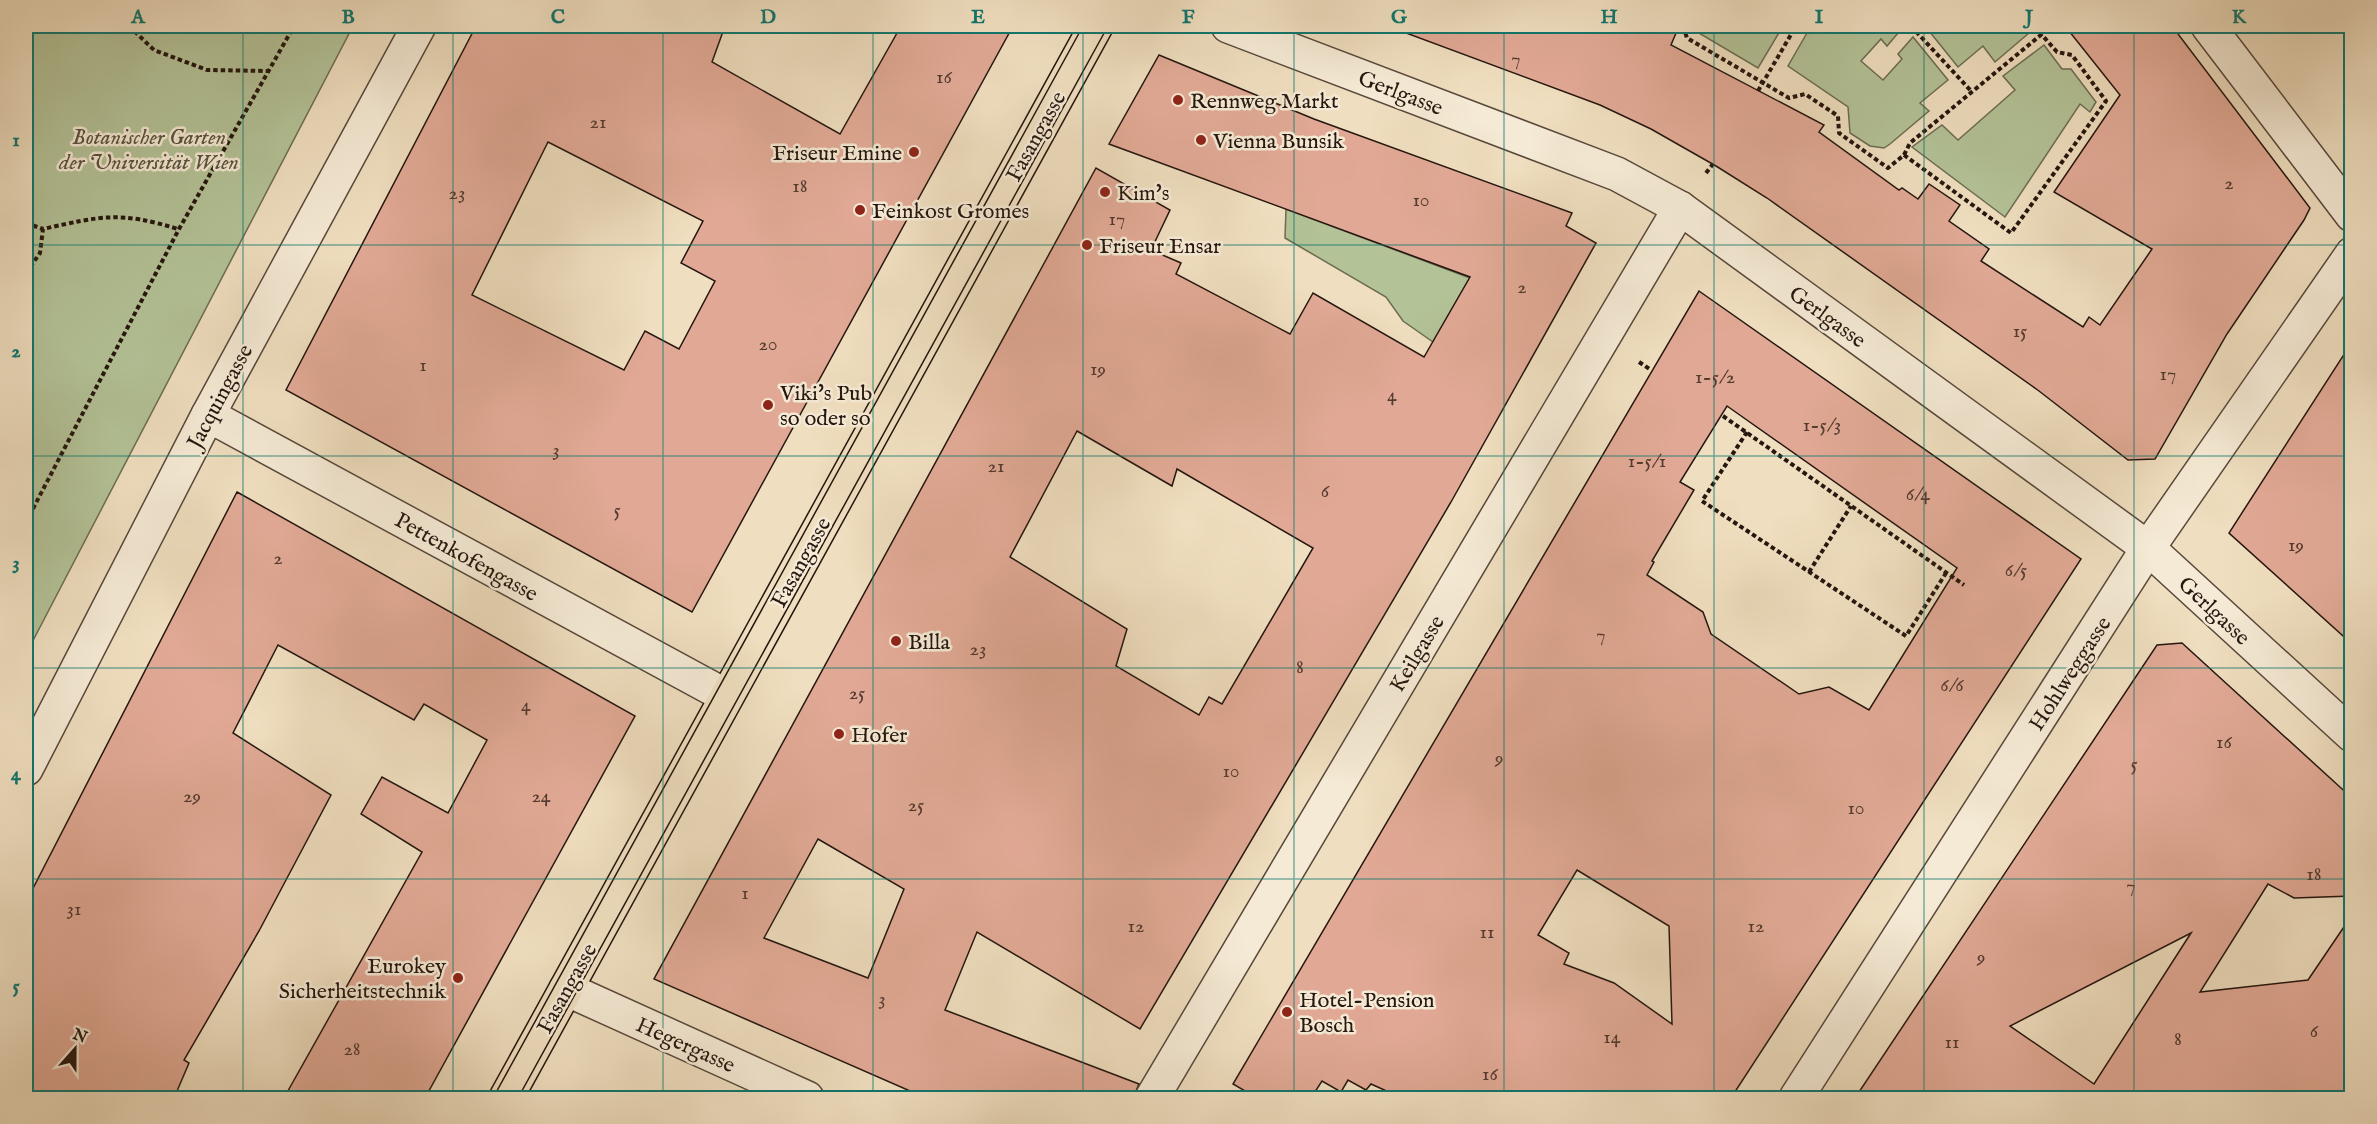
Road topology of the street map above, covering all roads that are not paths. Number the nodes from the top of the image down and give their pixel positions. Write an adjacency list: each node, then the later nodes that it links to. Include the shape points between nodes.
1 (419, 26): 8 (street, Jacquingasse)
2 (1096, 26): 10 (main road, Fasangasse)
3 (1228, 26): 5 (street, Gerlgasse, via 1617,174)
4 (2208, 26): 6 (street)
5 (1680, 208): 9 (street, Gerlgasse); 16 (street, Keilgasse)
6 (2352, 215)
7 (2352, 254): 9 (street, Hohlweggasse)
8 (208, 415): 10 (street, Pettenkofengasse); 12 (street, Jacquingasse)
9 (2148, 548): 11 (street, Gerlgasse); 17 (street, Hohlweggasse)
10 (726, 696): 13 (main road, Fasangasse)
11 (2352, 735)
12 (26, 769)
13 (566, 989): 14 (main road, Fasangasse); 15 (street, Hegergasse)
14 (506, 1098)
15 (807, 1098)
16 (1152, 1098)
17 (1796, 1098)

